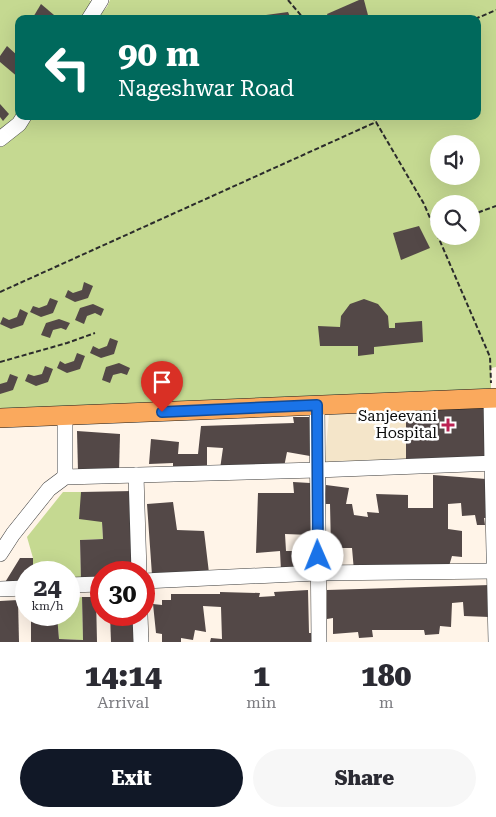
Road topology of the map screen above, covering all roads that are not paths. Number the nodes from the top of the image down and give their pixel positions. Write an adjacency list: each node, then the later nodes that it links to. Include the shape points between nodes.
1 (101, 0): 2 (street)
2 (92, 15)
3 (22, 120): 4 (street)
4 (0, 139)
5 (494, 398): 6 (main road); 9 (street)
6 (317, 405): 7 (main road); 10 (street)
7 (65, 416): 8 (main road); 12 (street)
8 (0, 418)
9 (494, 463): 10 (street); 15 (street)
10 (317, 470): 11 (street); 16 (street)
11 (136, 475): 12 (street); 14 (street)
12 (64, 477): 13 (street, via 49,488)
13 (0, 554)
14 (139, 561)
15 (495, 571): 16 (street); 23 (street)
16 (318, 573): 17 (street); 22 (street)
17 (155, 580)
18 (15, 589): 19 (street)
19 (0, 590)
20 (140, 626): 21 (street)
21 (141, 642)
22 (319, 642)
23 (496, 642)

